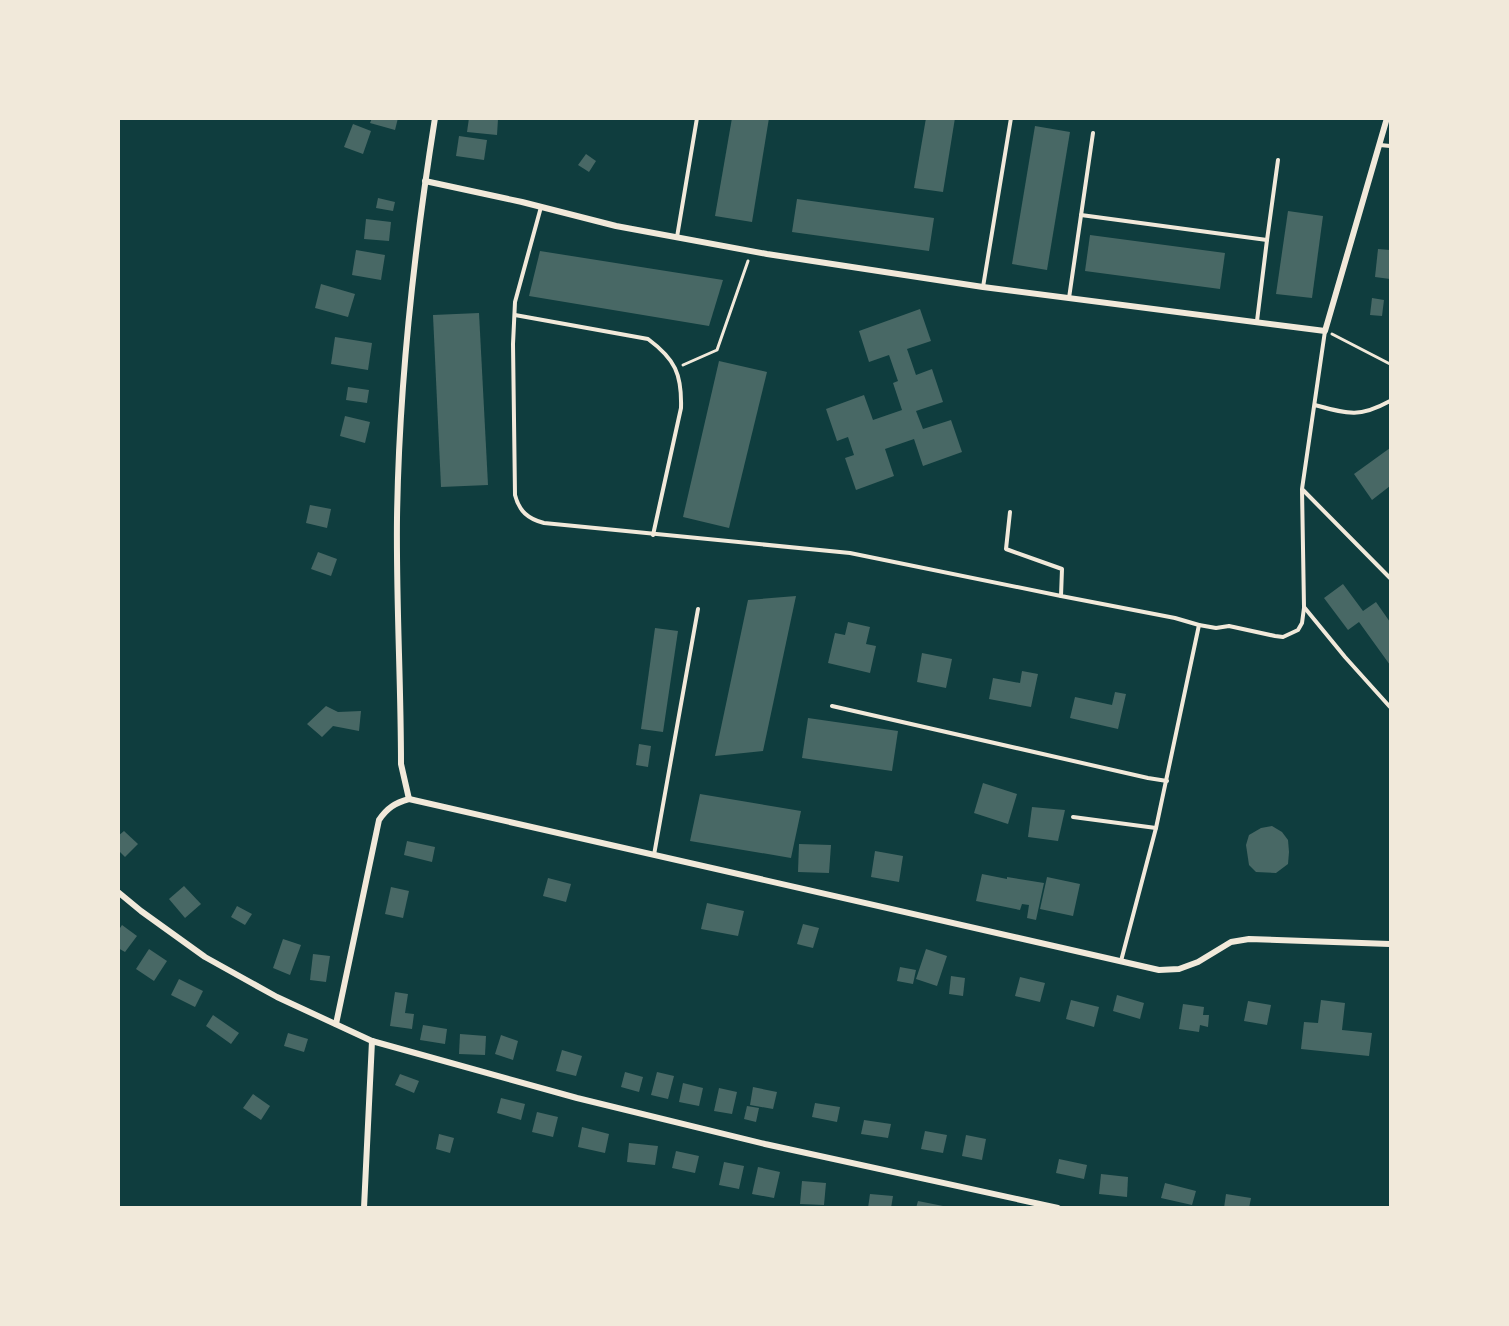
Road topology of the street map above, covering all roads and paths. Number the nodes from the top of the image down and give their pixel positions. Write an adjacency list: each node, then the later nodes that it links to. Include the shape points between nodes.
1 (435, 118): 9 (street)
2 (697, 118): 12 (lane)
3 (1011, 118): 15 (lane)
4 (1387, 118): 6 (street)
5 (1093, 133): 11 (lane)
6 (1380, 145): 7 (lane); 19 (street)
7 (1390, 146)
8 (1278, 160): 13 (lane)
9 (425, 181): 10 (street); 35 (street, via 405,361 397,517 401,764)
10 (541, 206): 12 (street); 17 (lane, via 516,295)
11 (1081, 215): 13 (lane); 16 (lane)
12 (677, 237): 14 (street)
13 (1267, 240): 18 (lane)
14 (751, 251): 15 (street); 21 (path, via 717,350)
15 (983, 287): 16 (street)
16 (1069, 298): 18 (street)
17 (515, 315): 21 (lane, via 648,339 664,351); 26 (lane, via 515,495 521,509 544,523)
18 (1257, 321): 19 (street)
19 (1325, 331): 20 (path); 23 (lane)
20 (1390, 364)
21 (676, 368): 26 (lane, via 682,387 681,408)
22 (1390, 401): 23 (lane, via 1374,410 1348,414)
23 (1315, 405): 24 (lane)
24 (1302, 489): 27 (lane); 29 (lane)
25 (1010, 512): 28 (lane, via 1006,549 1062,568)
26 (652, 535): 28 (lane, via 850,553)
27 (1390, 578)
28 (1060, 596): 31 (lane)
29 (1304, 607): 31 (lane, via 1298,630 1283,637 1229,626); 33 (lane)
30 (698, 609): 38 (lane)
31 (1199, 625): 34 (lane)
32 (832, 706): 34 (lane)
33 (1390, 707)
34 (1167, 781): 37 (lane)
35 (409, 799): 38 (street); 42 (street, via 392,805 380,820)
36 (1073, 817): 37 (lane)
37 (1156, 828): 41 (lane)
38 (654, 856): 41 (street)
39 (118, 892): 42 (street, via 205,957)
40 (1390, 944): 41 (street, via 1249,939 1231,942 1179,969 1159,970)
41 (1121, 961)
42 (336, 1024): 43 (street)
43 (372, 1041): 44 (street); 45 (street, via 754,1142)
44 (364, 1208)
45 (1058, 1208)

